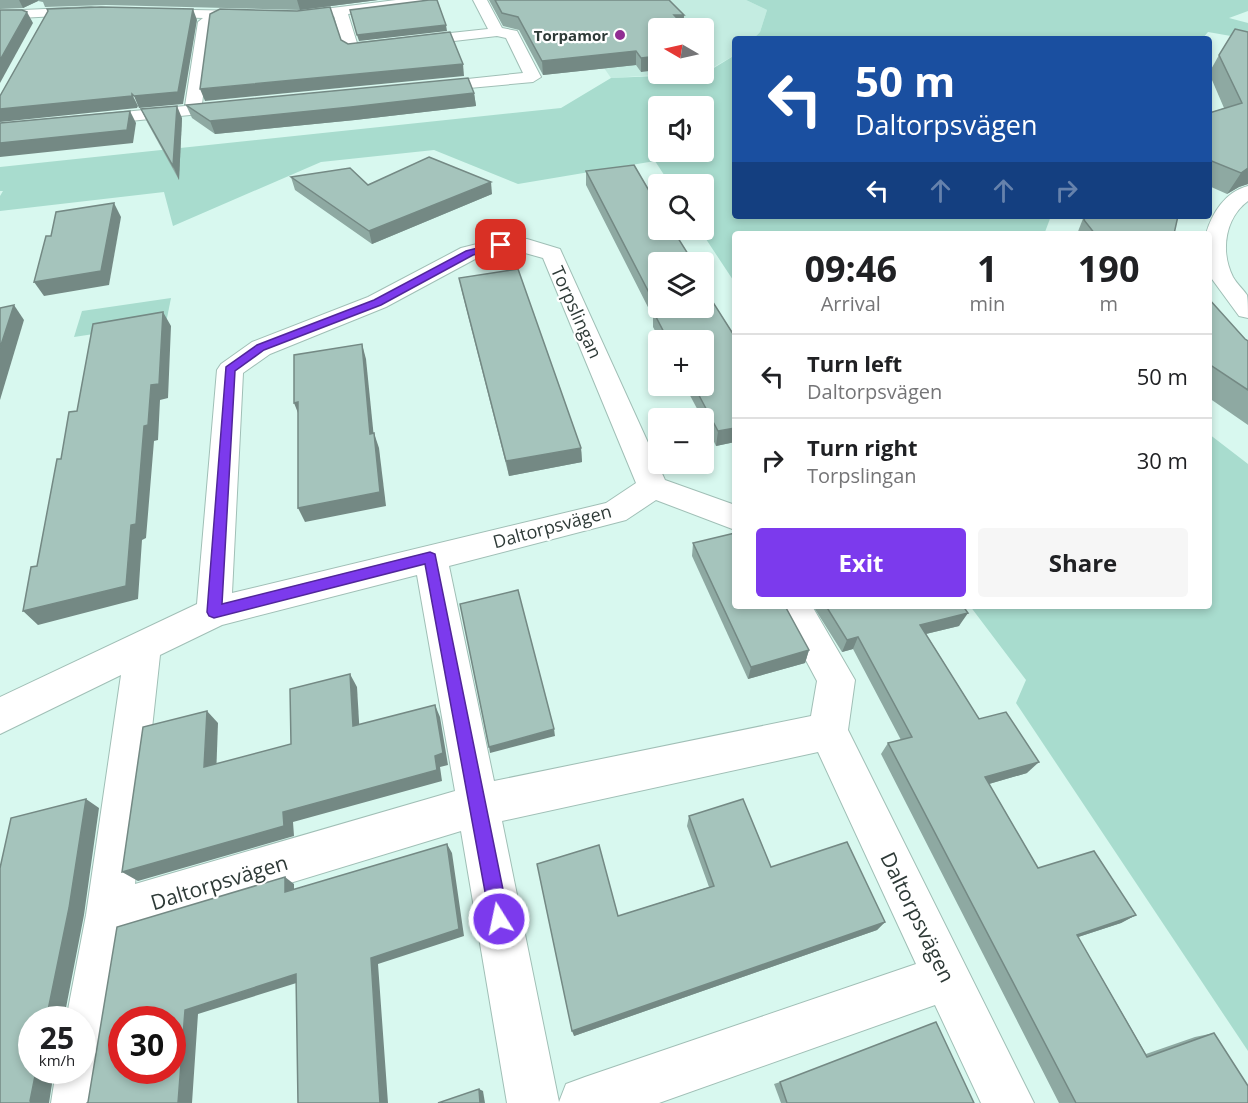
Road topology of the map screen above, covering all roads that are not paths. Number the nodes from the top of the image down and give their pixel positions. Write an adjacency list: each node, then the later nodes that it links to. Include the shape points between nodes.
1 (50, 0): 7 (street)
2 (428, 0): 5 (street)
3 (480, 0): 11 (street)
4 (106, 11): 7 (street)
5 (340, 11): 8 (street); 11 (street, via 351,54)
6 (136, 12): 8 (street)
7 (29, 13): 9 (street); 10 (street, via 44,21)
8 (220, 14): 14 (street, via 205,22)
9 (0, 15)
10 (39, 31)
11 (497, 32): 12 (street, via 512,34 533,77)
12 (414, 88)
13 (251, 105): 14 (street)
14 (193, 111): 15 (street)
15 (0, 129)
16 (1248, 192): 17 (street, via 1224,210 1216,247 1218,269)
17 (1248, 311)
18 (653, 487): 19 (street); 20 (street, Daltorpsvägen, via 615,512); 22 (street, Torpslingan, via 552,254 527,246 501,245 469,253 377,302 261,348 230,370)
19 (732, 517)
20 (430, 557): 22 (street, Daltorpsvägen); 26 (street)
21 (796, 609): 25 (street, via 836,680)
22 (214, 612): 23 (street, Daltorpsvägen)
23 (143, 646): 24 (street, Daltorpsvägen); 27 (street)
24 (0, 716)
25 (828, 731): 26 (street, Daltorpsvägen); 28 (street, Daltorpsvägen)
26 (478, 805): 27 (street, Daltorpsvägen); 32 (street)
27 (109, 915): 29 (street)
28 (947, 977): 33 (street); 34 (street, Daltorpsvägen)
29 (93, 1006)
30 (80, 1084): 31 (street)
31 (77, 1103)
32 (532, 1103)
33 (585, 1103)
34 (1008, 1103)

